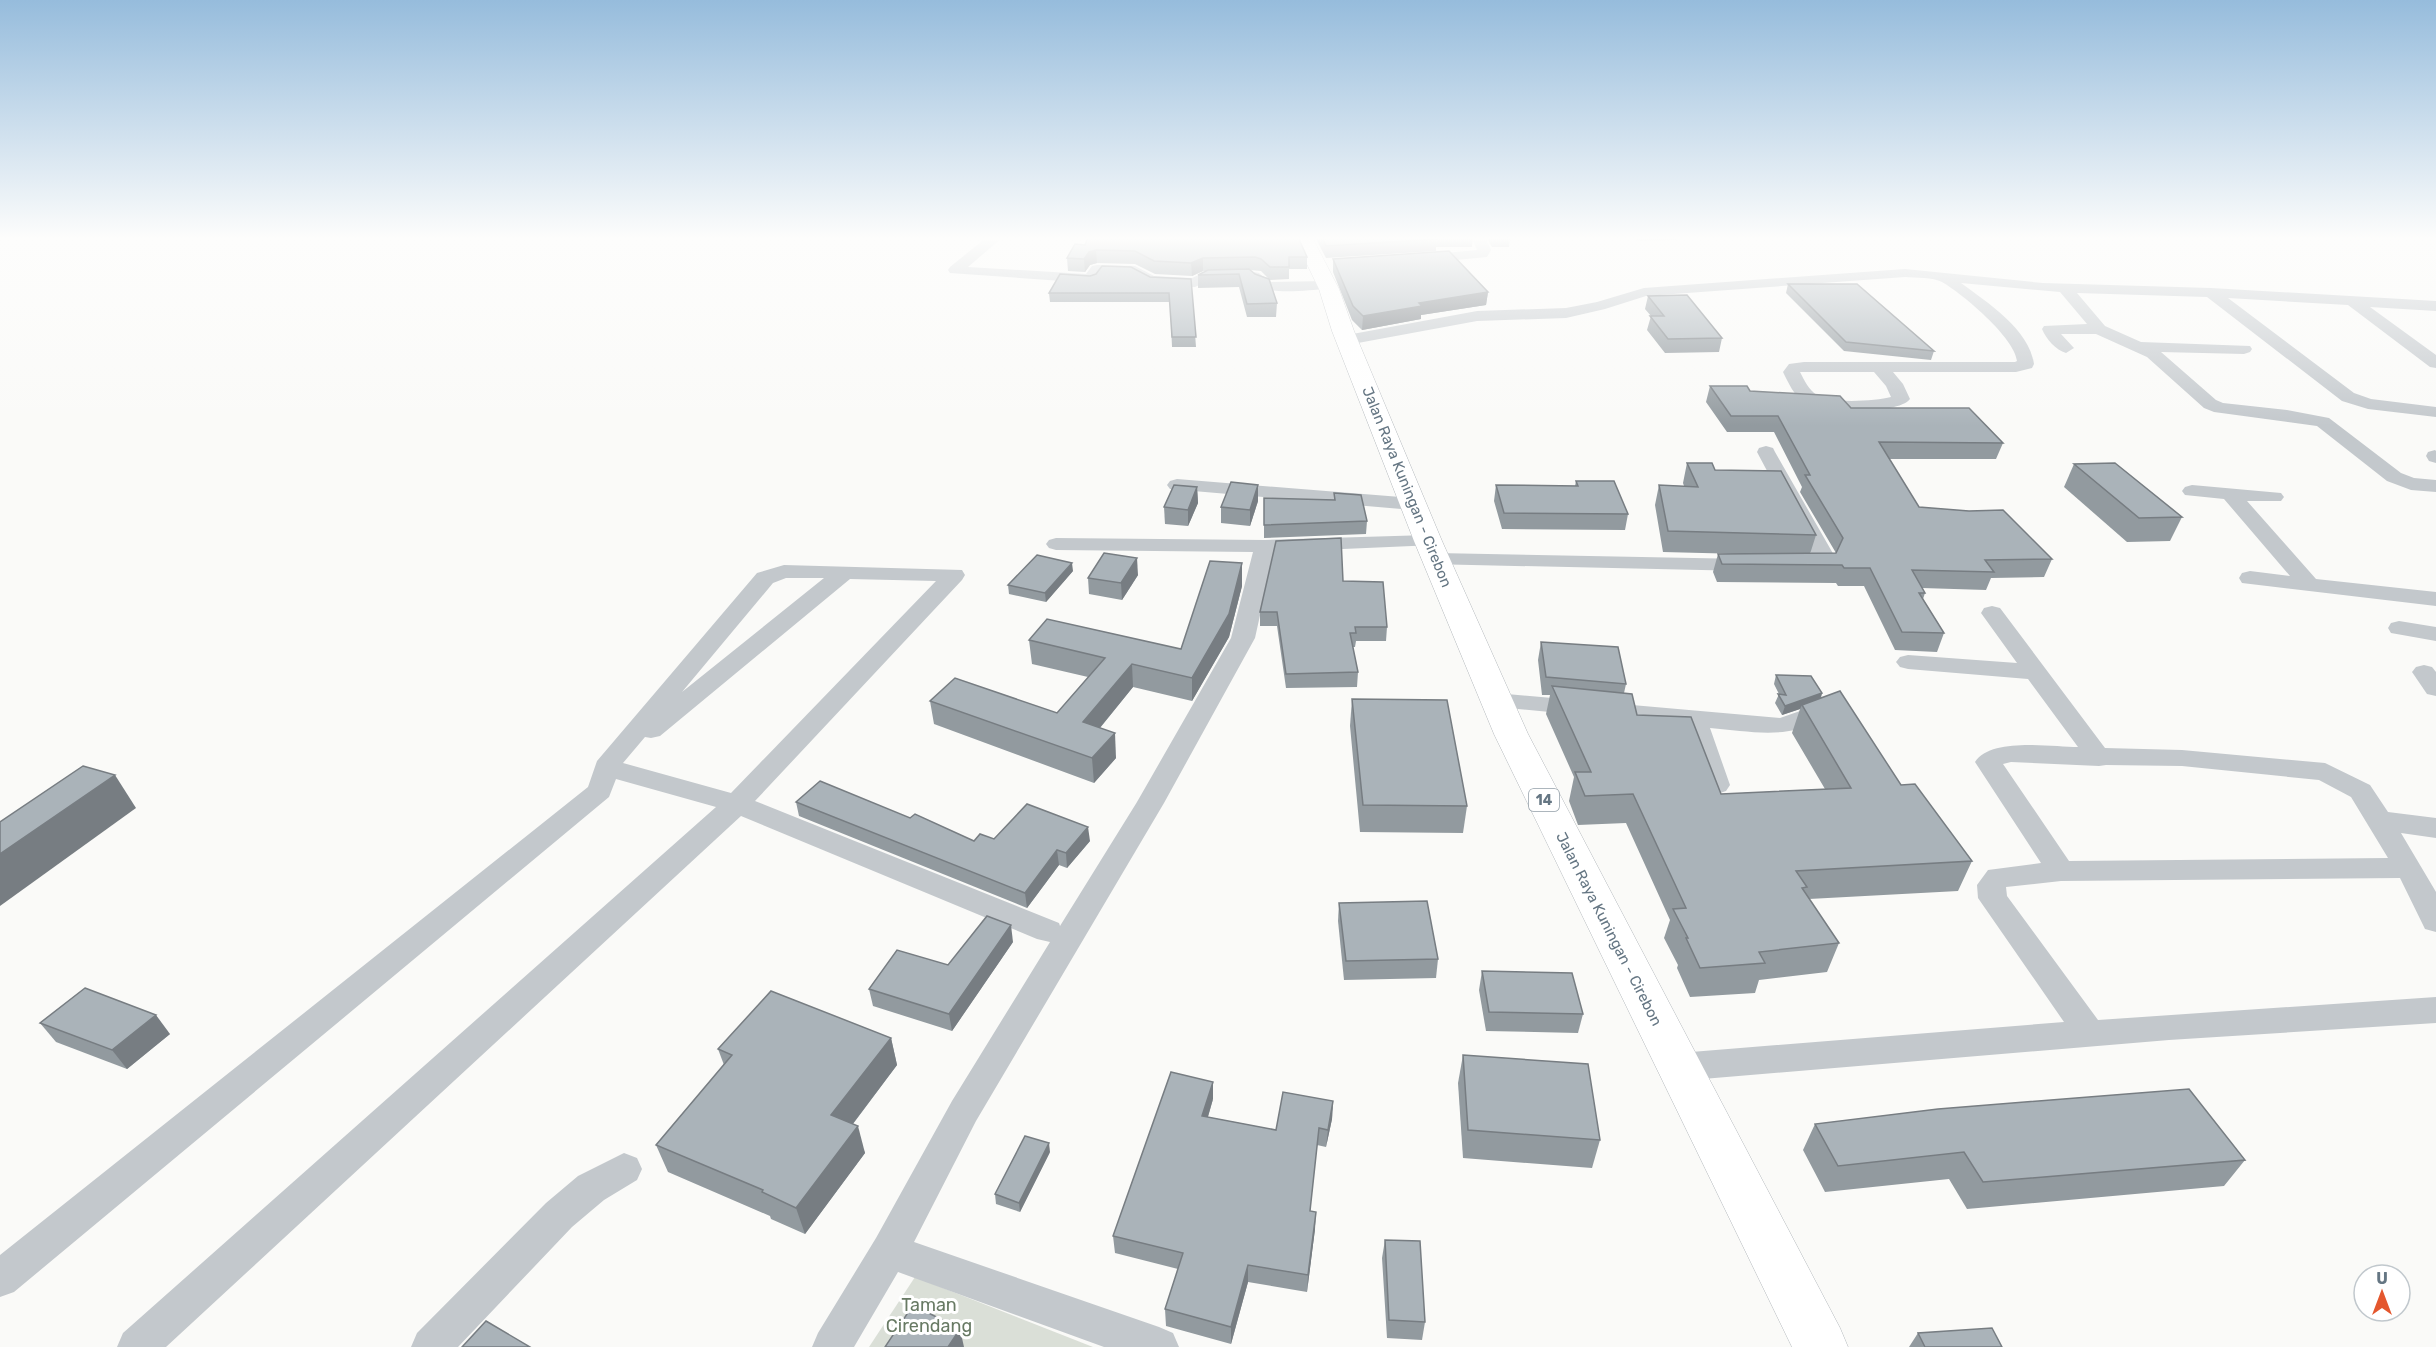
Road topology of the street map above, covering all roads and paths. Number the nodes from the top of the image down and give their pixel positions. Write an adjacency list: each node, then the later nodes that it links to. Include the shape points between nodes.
1 (1332, 300): 10 (highway, Jalan Raya Kuningan - Cirebon / 14)
2 (1618, 300): 10 (street, via 1566,313 1477,316)
3 (1972, 300): 15 (street, via 2020,343 2026,364)
4 (2075, 300): 9 (street)
5 (2220, 300): 16 (street, via 2348,398)
6 (2318, 300): 7 (street)
7 (2352, 302): 8 (street); 14 (street)
8 (2436, 306)
9 (2099, 329): 11 (street); 12 (street, via 2050,329)
10 (1347, 340): 23 (highway, Jalan Raya Kuningan - Cirebon / 14)
11 (2139, 347): 13 (street); 19 (street, via 2153,354 2210,404 2323,422 2394,477 2411,484)
12 (2066, 348)
13 (2244, 349)
14 (2436, 363)
15 (1879, 367): 15 (street, via 1901,399 1875,404 1816,401 1807,396 1791,372 1804,367)
16 (2436, 412)
17 (1766, 452): 26 (street, via 1824,557 1822,564)
18 (1178, 485): 23 (street)
19 (2436, 486)
20 (2192, 491): 21 (street)
21 (2230, 494): 22 (street); 29 (street)
22 (2274, 497)
23 (1413, 504): 26 (highway, Jalan Raya Kuningan - Cirebon / 14)
24 (1056, 544): 25 (street)
25 (1265, 546): 26 (street); 53 (street, via 1243,638 1150,803 964,1111)
26 (1432, 550): 36 (highway, Jalan Raya Kuningan - Cirebon / 14)
27 (845, 572): 40 (street); 40 (street, via 784,571 765,578); 42 (street, via 954,575)
28 (2250, 578): 29 (street)
29 (2308, 583): 30 (street)
30 (2436, 599)
31 (1992, 613): 35 (street)
32 (2399, 628): 33 (street)
33 (2436, 634)
34 (1908, 662): 35 (street)
35 (2035, 672): 39 (street)
36 (1496, 701): 38 (street); 51 (highway, Jalan Raya Kuningan - Cirebon / 14)
37 (1823, 711): 38 (street, via 1779,726)
38 (1695, 720): 41 (street)
39 (2099, 758): 43 (street, via 2182,758 2319,771 2361,791); 46 (street, via 2011,754 1988,762)
40 (606, 767): 42 (street); 54 (street, via 600,791)
41 (1717, 785)
42 (737, 804): 48 (street); 55 (street)
43 (2378, 820): 44 (street); 45 (street)
44 (2436, 828)
45 (2409, 868): 46 (street); 47 (street)
46 (2061, 871): 50 (street, via 1998,877 1991,885 1993,898)
47 (2434, 915)
48 (1048, 931)
49 (2436, 1010): 50 (street)
50 (2090, 1034): 51 (street)
51 (1679, 1067): 59 (highway, Jalan Raya Kuningan - Cirebon / 14)
52 (624, 1169): 56 (street, via 591,1188 559,1215)
53 (889, 1251): 57 (street); 58 (street)
54 (0, 1279)
55 (137, 1347)
56 (430, 1347)
57 (832, 1347)
58 (1159, 1347)
59 (1821, 1347)

